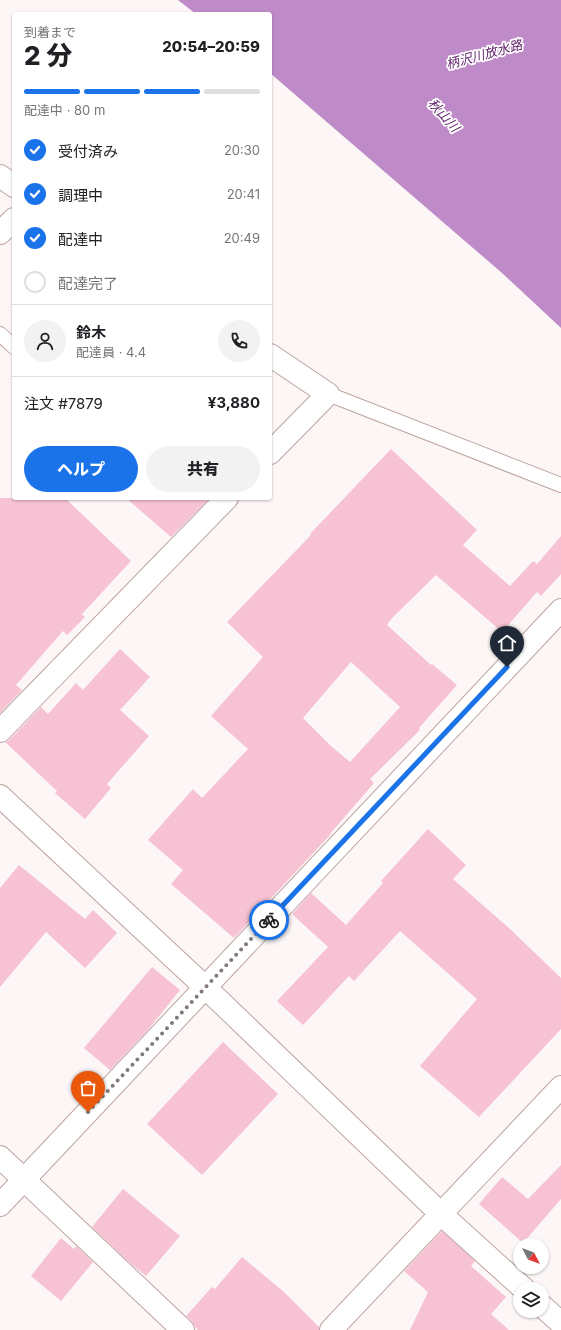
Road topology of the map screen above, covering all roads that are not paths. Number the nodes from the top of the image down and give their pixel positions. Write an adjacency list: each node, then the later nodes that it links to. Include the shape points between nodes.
1 (0, 176): 2 (street)
2 (12, 185)
3 (12, 221): 4 (street)
4 (0, 233)
5 (0, 334): 6 (lane)
6 (12, 345)
7 (272, 357): 8 (street)
8 (328, 394): 9 (street); 10 (lane)
9 (272, 451)
10 (561, 485)
11 (225, 500): 13 (street)
12 (561, 610): 15 (street)
13 (0, 731)
14 (0, 796): 15 (street)
15 (206, 988): 18 (street); 20 (street)
16 (561, 1087): 20 (street)
17 (0, 1157): 18 (street)
18 (24, 1180): 19 (street); 24 (street)
19 (0, 1205)
20 (441, 1214): 21 (street); 25 (street)
21 (516, 1282)
22 (549, 1312): 23 (street)
23 (561, 1323)
24 (183, 1330)
25 (331, 1330)

